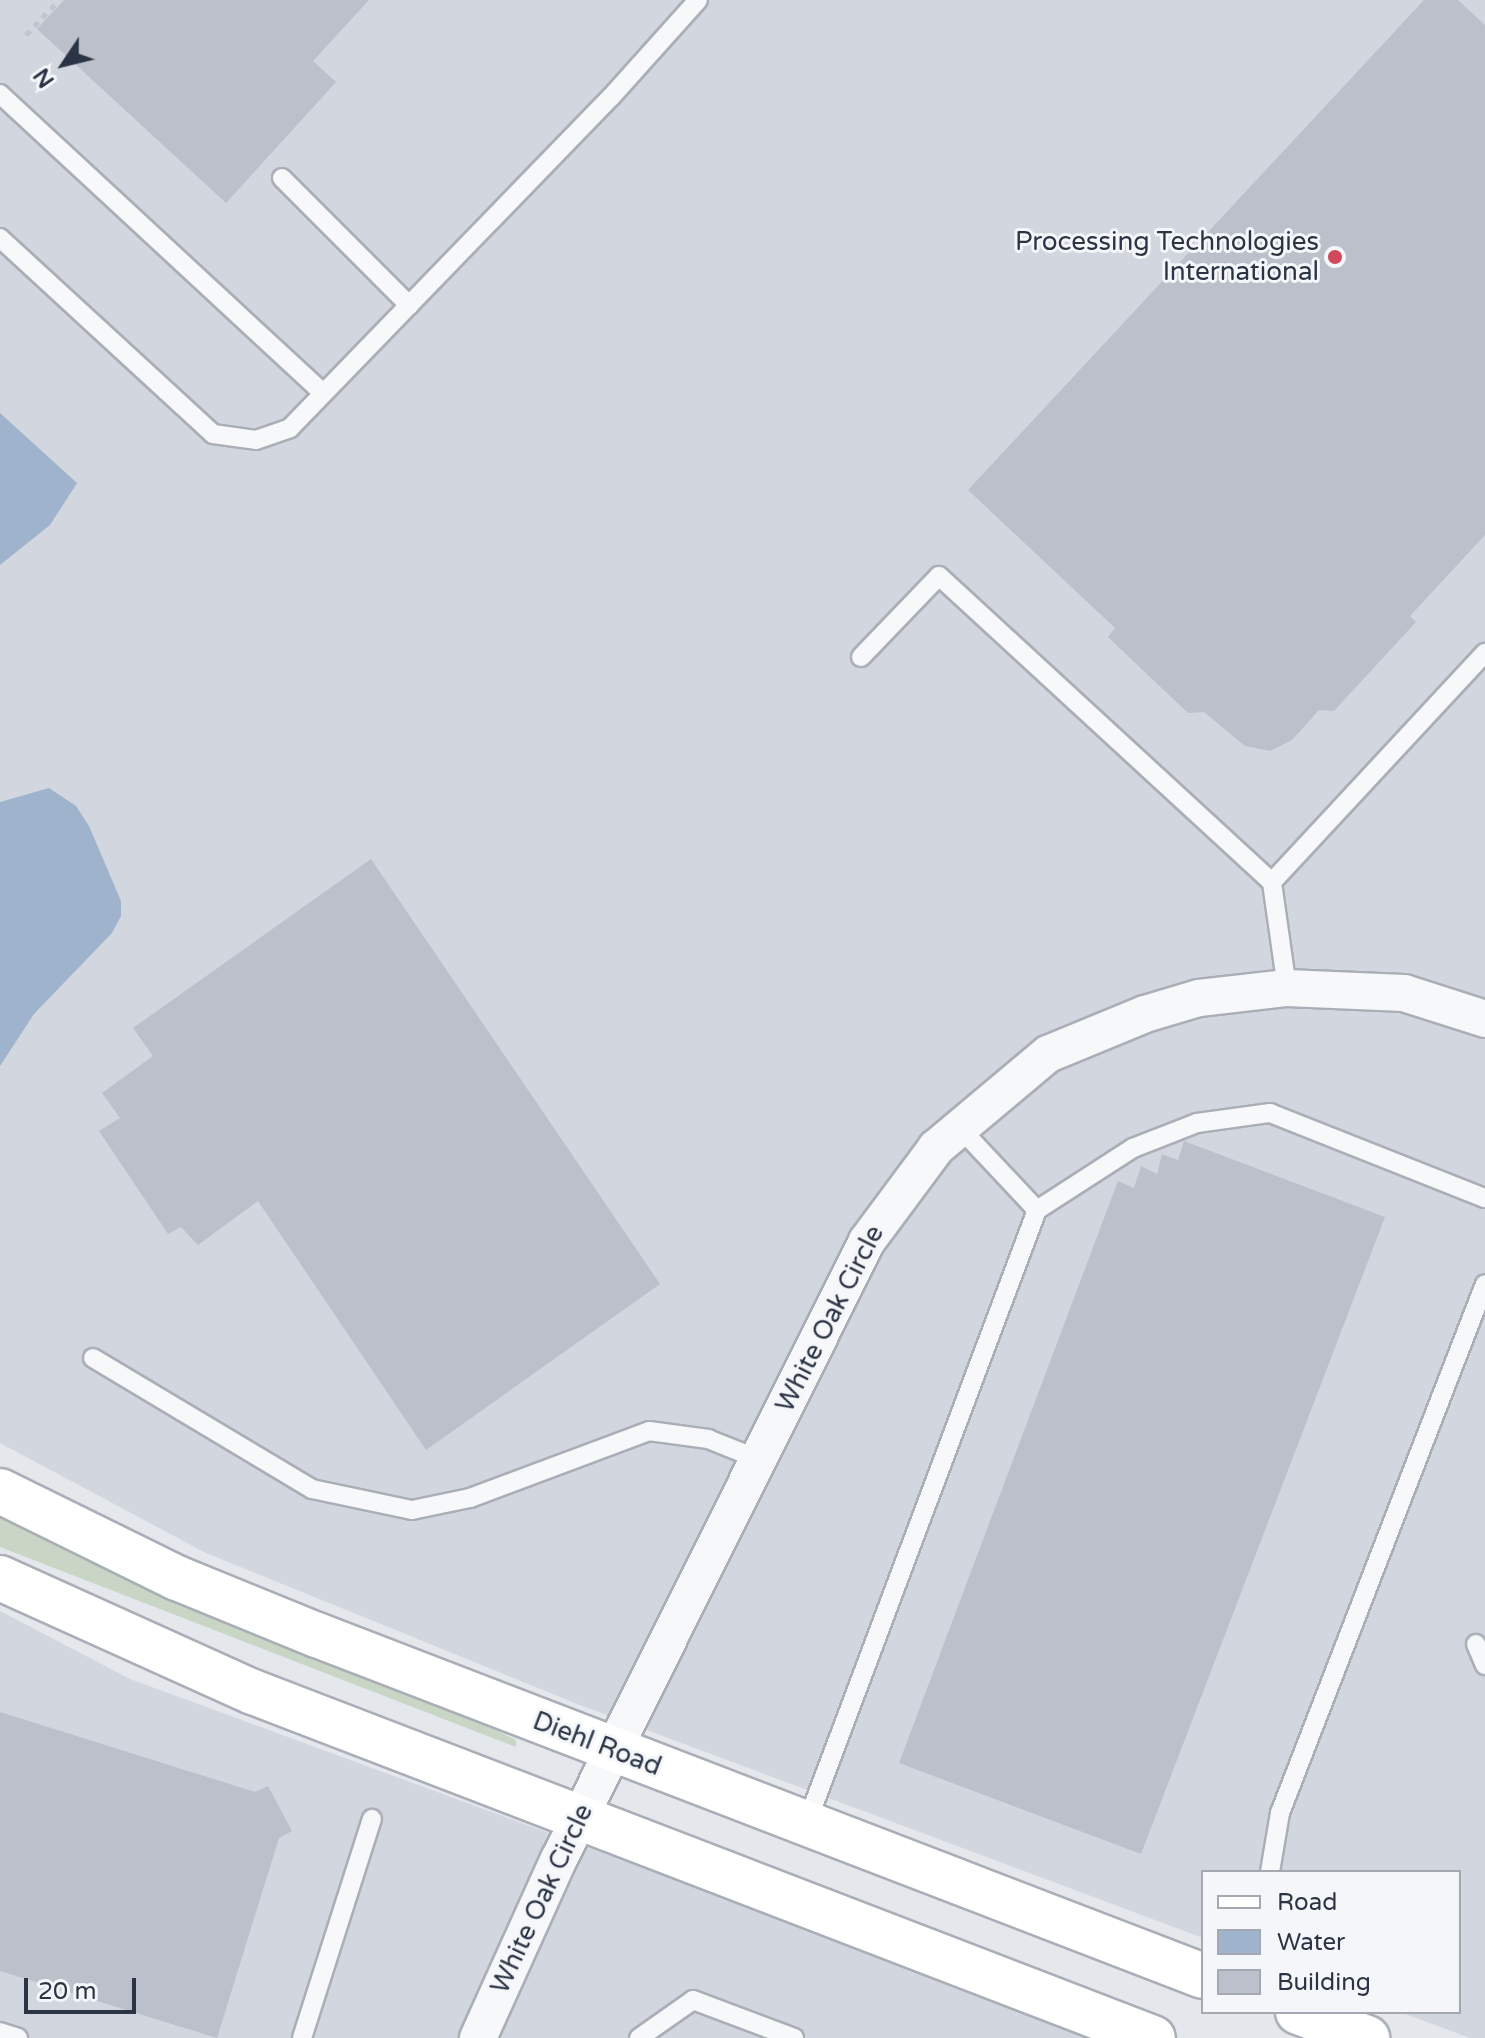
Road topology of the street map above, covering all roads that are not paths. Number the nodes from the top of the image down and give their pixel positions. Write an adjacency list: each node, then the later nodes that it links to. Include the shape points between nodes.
1 (698, 0): 5 (lane)
2 (0, 94): 6 (lane)
3 (282, 178): 5 (lane)
4 (0, 238): 6 (lane, via 213,434 256,440 290,428)
5 (409, 305): 6 (lane)
6 (323, 393)
7 (1485, 653): 9 (lane)
8 (861, 657): 9 (lane, via 939,576)
9 (1272, 882): 10 (lane)
10 (1287, 988): 11 (street, White Oak Circle, via 1404,993); 12 (street, White Oak Circle, via 1199,998 1115,1025 1048,1054)
11 (1485, 1019)
12 (958, 1126): 14 (lane); 17 (street, White Oak Circle, via 904,1185 867,1241)
13 (1485, 1198): 14 (lane, via 1270,1113 1197,1123 1133,1148)
14 (1037, 1210): 25 (lane)
15 (1485, 1284): 26 (lane, via 1280,1813)
16 (93, 1358): 17 (lane, via 312,1489 412,1510 470,1498 649,1431 708,1439)
17 (758, 1459): 22 (street, White Oak Circle)
18 (0, 1491): 22 (street, Diehl Road, via 177,1578)
19 (0, 1578): 23 (street, via 239,1686)
20 (1476, 1644): 21 (lane)
21 (1485, 1665)
22 (612, 1751): 23 (street, White Oak Circle); 25 (street, Diehl Road)
23 (579, 1818): 29 (street); 33 (street, White Oak Circle)
24 (372, 1819): 32 (lane)
25 (806, 1825): 27 (street, Diehl Road)
26 (1270, 1870)
27 (1201, 1975)
28 (1303, 2014): 37 (street)
29 (1106, 2030): 36 (street)
30 (0, 2032): 31 (lane)
31 (18, 2038)
32 (302, 2038)
33 (478, 2038)
34 (639, 2038): 35 (lane, via 693,2000)
35 (794, 2038)
36 (1153, 2038)
37 (1367, 2038)

